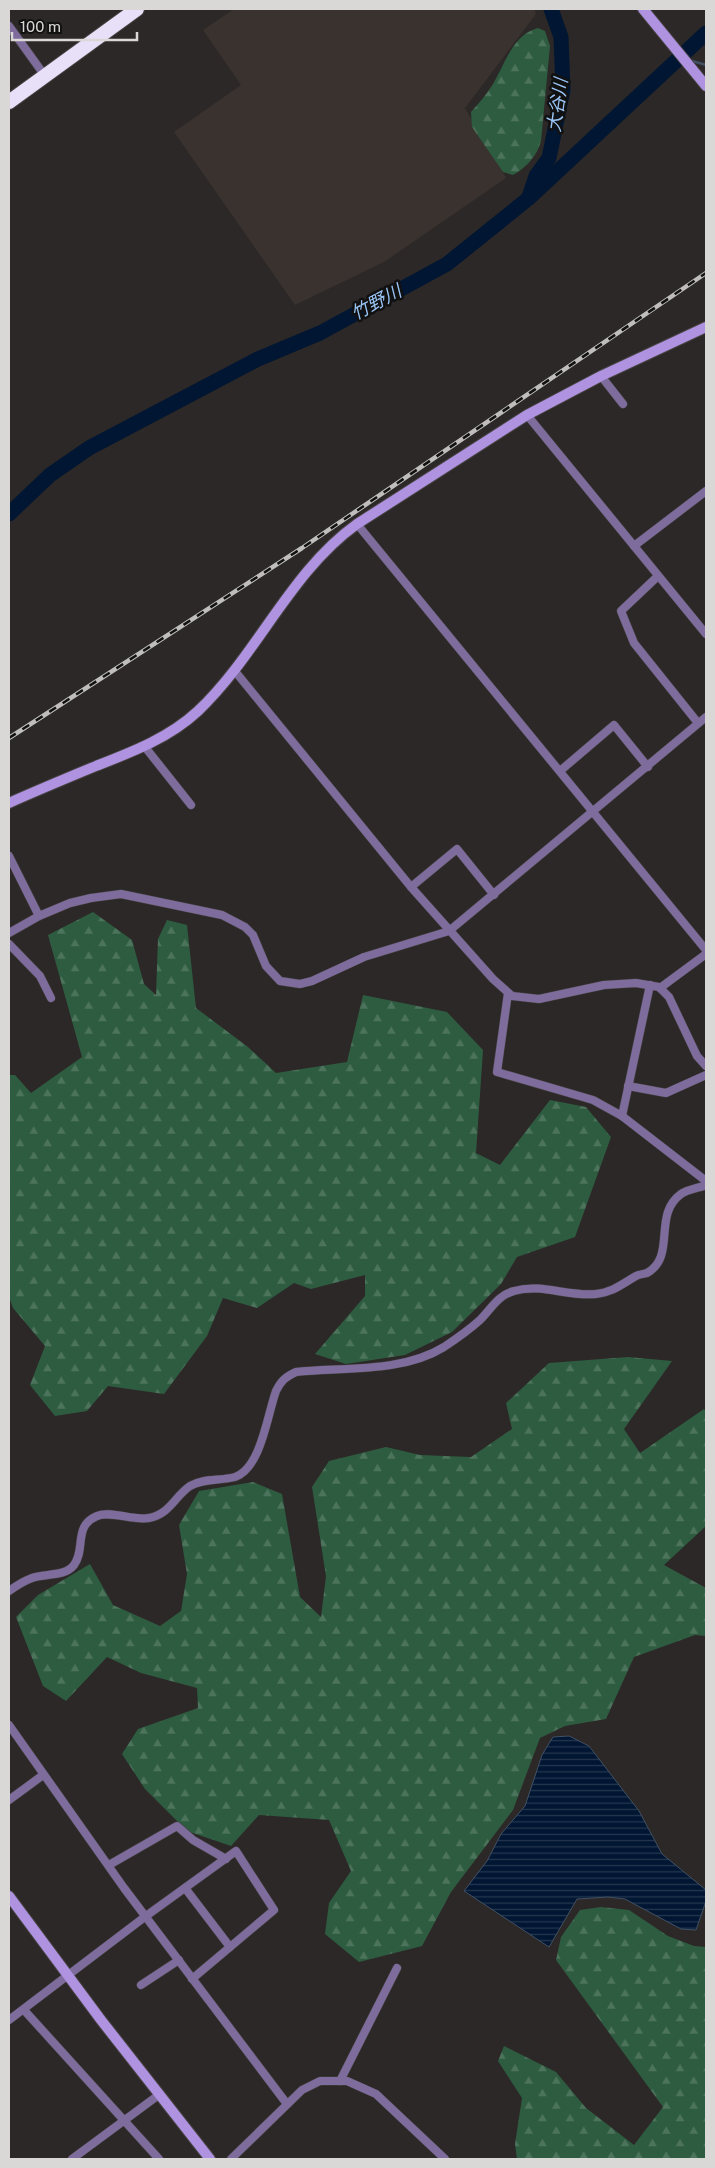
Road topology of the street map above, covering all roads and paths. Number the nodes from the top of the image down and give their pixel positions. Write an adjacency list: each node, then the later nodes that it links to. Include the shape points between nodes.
1 (137, 9): 4 (highway)
2 (643, 9): 5 (street)
3 (9, 26): 4 (street)
4 (45, 76): 6 (highway)
5 (706, 86)
6 (9, 102)
7 (706, 327): 8 (street)
8 (601, 376): 9 (street); 10 (street)
9 (623, 404)
10 (527, 414): 12 (street); 13 (street)
11 (706, 491): 13 (street)
12 (357, 524): 16 (street, via 317,558); 21 (street)
13 (634, 546): 14 (street)
14 (658, 576): 15 (street); 18 (street, via 621,611 634,643)
15 (706, 634)
16 (234, 670): 19 (street, via 198,712); 26 (street)
17 (706, 717): 18 (street)
18 (698, 723): 20 (street)
19 (145, 747): 22 (street); 23 (street)
20 (648, 767): 21 (street, via 614,725); 24 (street)
21 (560, 771): 24 (street)
22 (9, 803)
23 (191, 805)
24 (592, 812): 27 (street); 32 (street)
25 (9, 856): 28 (street)
26 (411, 887): 27 (street, via 457,849); 29 (street)
27 (494, 895): 29 (street)
28 (39, 916): 29 (street, via 91,898 121,894 222,914 253,935 273,975 280,981 300,984 364,957); 30 (street)
29 (449, 931): 36 (street)
30 (9, 933)
31 (9, 944): 37 (street, via 40,976)
32 (706, 950)
33 (706, 954): 35 (street)
34 (650, 984): 35 (street); 36 (street, via 604,985 538,999); 40 (street)
35 (660, 988): 38 (street, via 669,996 697,1056)
36 (508, 993): 41 (street, via 497,1072 593,1100)
37 (51, 998)
38 (706, 1066)
39 (706, 1075): 40 (street, via 666,1094)
40 (628, 1086): 41 (street)
41 (622, 1116): 42 (street)
42 (706, 1181)
43 (706, 1185): 44 (street, via 683,1193 669,1205 664,1220 666,1236 663,1251 655,1265 619,1288 594,1294 528,1287 511,1291 498,1298 480,1320 462,1334 425,1356 403,1362 296,1372 286,1376 280,1382 257,1452 247,1470 231,1478 195,1484 156,1516 134,1519 98,1515 84,1528 74,1566 62,1573 33,1577)
44 (9, 1591)
45 (9, 1725): 46 (street)
46 (43, 1775): 47 (street); 49 (street)
47 (9, 1800)
48 (226, 1859): 49 (street, via 193,1840 177,1826); 50 (street); 53 (street, via 236,1851 274,1910)
49 (109, 1865): 52 (street)
50 (185, 1888): 52 (street); 53 (street)
51 (9, 1896): 56 (street)
52 (146, 1916): 54 (street); 56 (street)
53 (230, 1947): 57 (street)
54 (179, 1960): 57 (street); 58 (street)
55 (396, 1968): 61 (street)
56 (69, 1975): 59 (street); 62 (street, via 100,2020)
57 (192, 1979): 63 (street)
58 (141, 1986)
59 (24, 2010): 60 (street); 64 (street)
60 (9, 2020)
61 (340, 2080): 63 (street, via 320,2081 302,2090); 69 (street, via 376,2094)
62 (160, 2094): 64 (street); 67 (street)
63 (287, 2104): 68 (street)
64 (125, 2121): 65 (street); 66 (street)
65 (72, 2159)
66 (159, 2159)
67 (210, 2159)
68 (231, 2159)
69 (445, 2159)

